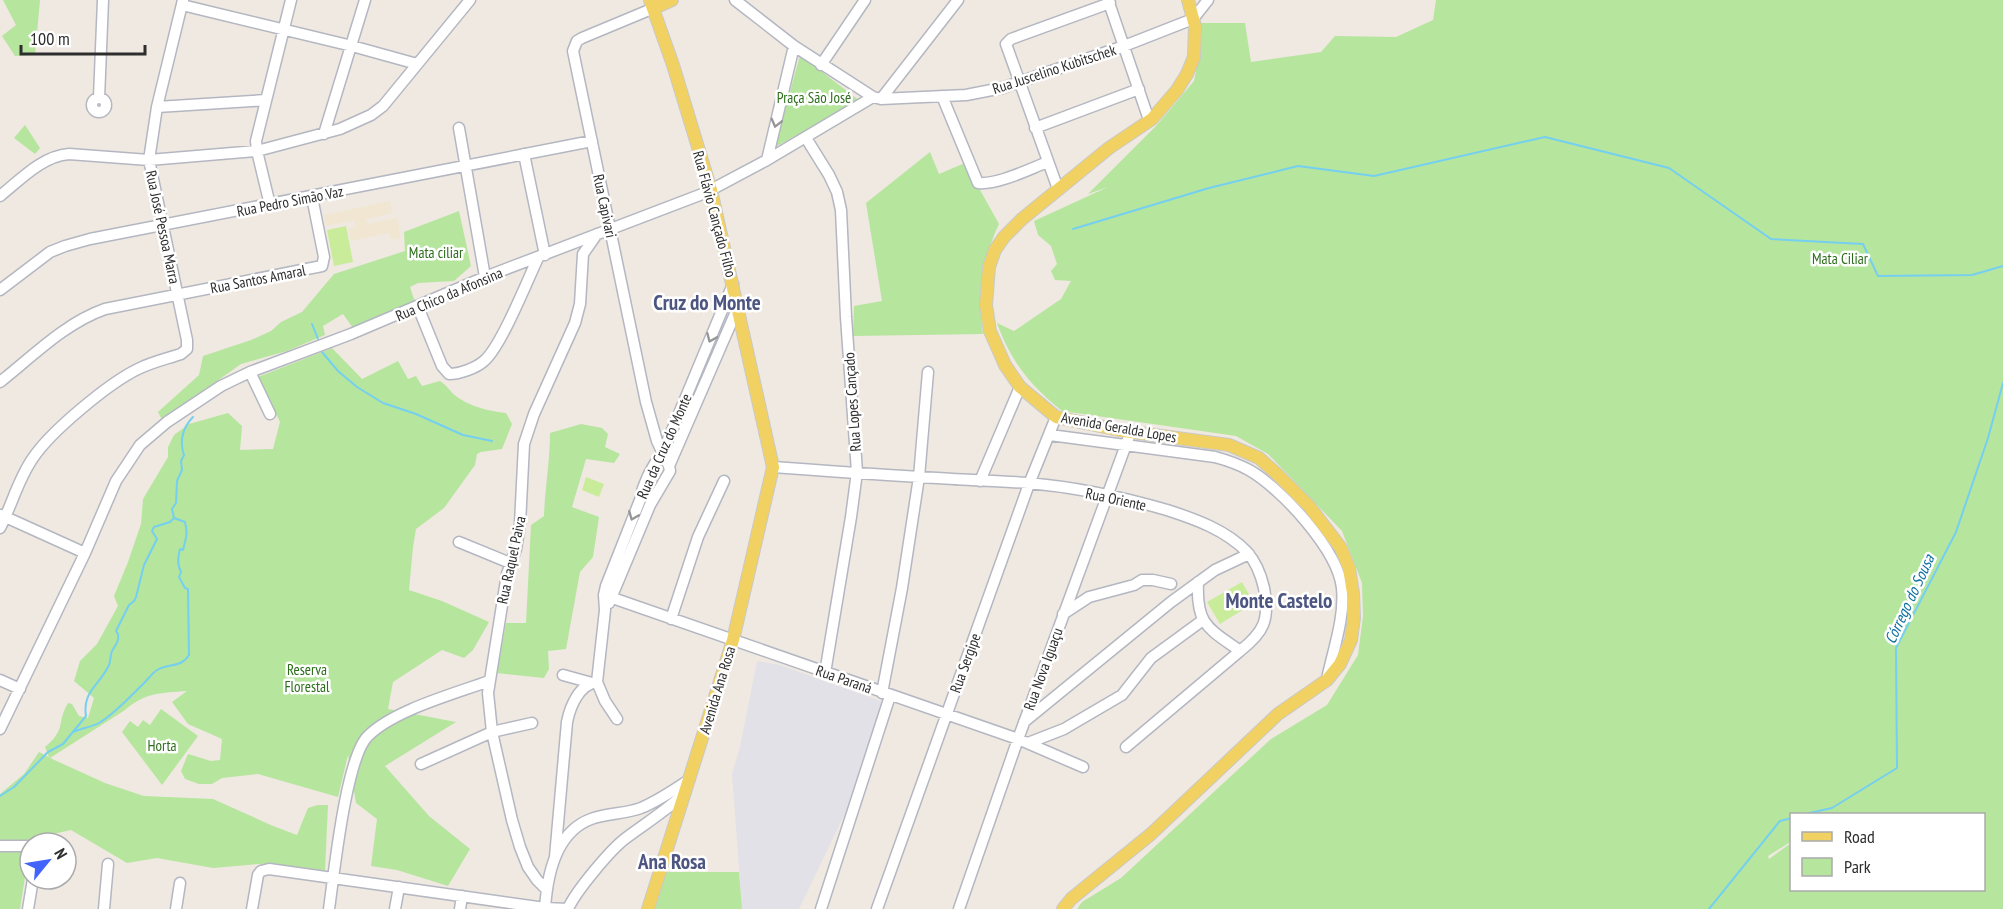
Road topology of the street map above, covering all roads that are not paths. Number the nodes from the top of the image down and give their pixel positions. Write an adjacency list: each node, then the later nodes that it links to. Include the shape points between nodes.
1 (103, 0): 23 (street)
2 (291, 0): 14 (street)
3 (365, 0): 15 (street)
4 (470, 0): 18 (street)
5 (672, 0): 12 (main road)
6 (735, 0): 16 (street)
7 (866, 0): 19 (street)
8 (958, 0): 24 (street)
9 (1208, 0): 13 (street)
10 (1109, 2): 17 (street); 20 (street, via 1011,39 1006,49)
11 (183, 3): 14 (street); 26 (street, Rua José Pessoa Marra)
12 (652, 4): 32 (street, Rua Capivari, via 574,45); 40 (main road, Rua Flávio Cançado Filho)
13 (1191, 9): 17 (street, Rua Juscelino Kubitschek); 27 (main road, Avenida Geralda Lopes, via 1194,57 1187,74)
14 (283, 29): 15 (street); 25 (street)
15 (351, 46): 18 (street); 30 (street)
16 (794, 46): 19 (street); 36 (street, one-way to 36)
17 (1124, 46): 20 (street, Rua Juscelino Kubitschek); 21 (street)
18 (417, 64): 30 (street, via 383,106 352,125)
19 (821, 65): 24 (street)
20 (1018, 82): 22 (street, Rua Juscelino Kubitschek, via 983,93); 29 (street)
21 (1139, 89): 27 (street); 29 (street)
22 (942, 96): 24 (street, Rua Juscelino Kubitschek); 37 (street, via 978,183)
23 (99, 98)
24 (877, 98): 31 (street)
25 (267, 100): 26 (street); 33 (street, via 257,130)
26 (157, 106): 35 (street, Rua José Pessoa Marra)
27 (1149, 120): 39 (main road, Avenida Geralda Lopes)
28 (459, 128): 38 (street)
29 (1035, 128): 37 (street)
30 (324, 134): 33 (street)
31 (806, 138): 36 (street); 65 (street, Rua Lopes Cançado, via 829,175 841,210)
32 (592, 141): 34 (street, Rua Pedro Simão Vaz); 45 (street, Rua Capivari)
33 (257, 151): 35 (street); 43 (street)
34 (524, 154): 38 (street, Rua Pedro Simão Vaz); 47 (street)
35 (149, 160): 41 (street, via 56,155); 44 (street, Rua José Pessoa Marra)
36 (767, 160): 40 (street, Rua Chico da Afonsina)
37 (1048, 162): 39 (street)
38 (464, 165): 42 (street, Rua Pedro Simão Vaz); 48 (street)
39 (1058, 189): 57 (main road, Avenida Geralda Lopes, via 1004,237 989,267 986,305 990,332)
40 (711, 190): 45 (street, Rua Chico da Afonsina); 49 (main road, Rua Flávio Cançado Filho)
41 (0, 196)
42 (312, 197): 43 (street, Rua Pedro Simão Vaz); 51 (street, Rua Santos Amaral, via 324,257 319,268)
43 (270, 205): 44 (street, Rua Pedro Simão Vaz)
44 (164, 225): 50 (street, Rua Pedro Simão Vaz, via 65,246 50,252); 51 (street, Rua José Pessoa Marra)
45 (609, 229): 46 (street, Rua Chico da Afonsina); 62 (street, Rua Capivari, via 646,402)
46 (598, 234): 47 (street, Rua Chico da Afonsina); 76 (street, Rua Raquel Paiva, via 583,254 576,323 526,438 520,524)
47 (542, 256): 48 (street, Rua Chico da Afonsina); 52 (street, via 489,356 463,371 446,372)
48 (486, 278): 52 (street, Rua Chico da Afonsina)
49 (733, 284): 53 (main road, Rua Flávio Cançado Filho); 62 (street, Rua da Cruz do Monte, one-way to 62)
50 (0, 290)
51 (177, 295): 56 (street, Rua Santos Amaral, via 90,314); 71 (street, Rua José Pessoa Marra, via 187,350 136,370 58,429 32,459)
52 (418, 307): 54 (street, Rua Chico da Afonsina)
53 (738, 307): 63 (street, Rua da Cruz do Monte); 64 (main road, Rua Flávio Cançado Filho)
54 (250, 372): 58 (street); 74 (street, Rua Chico da Afonsina, via 195,402 140,445 116,481)
55 (928, 372): 66 (street)
56 (0, 382)
57 (1020, 387): 59 (main road, Avenida Geralda Lopes); 68 (street)
58 (270, 414)
59 (1056, 417): 60 (street, Rua Sergipe); 61 (main road, Avenida Geralda Lopes)
60 (1050, 435): 61 (street, Avenida Geralda Lopes); 69 (street, Rua Sergipe)
61 (1129, 438): 70 (street, Rua Nova Iguaçu); 127 (main road, Avenida Geralda Lopes, via 1229,445 1259,458 1277,474 1309,506 1341,548 1353,593 1351,640 1327,680 1278,714 1151,834)
62 (663, 452): 63 (street, Rua Capivari); 79 (street, Rua da Cruz do Monte, one-way to 79, via 641,492 609,574)
63 (669, 466): 79 (street, Rua da Cruz do Monte, via 670,471)
64 (773, 467): 65 (street, Rua Oriente); 83 (main road, Avenida Ana Rosa)
65 (857, 472): 66 (street, Rua Oriente); 85 (street, Rua Lopes Cançado)
66 (919, 477): 68 (street, Rua Oriente); 91 (street)
67 (724, 481): 81 (street, via 698,537)
68 (980, 481): 69 (street, Rua Oriente)
69 (1029, 483): 70 (street, Rua Oriente); 92 (street, Rua Sergipe)
70 (1107, 495): 75 (street, Rua Oriente, via 1186,516 1229,537); 80 (street, Rua Nova Iguaçu)
71 (3, 516): 72 (street); 74 (street)
72 (0, 528)
73 (459, 542): 76 (street)
74 (85, 553): 90 (street, Rua Chico da Afonsina)
75 (1249, 554): 77 (street); 84 (street, Rua Oriente, via 1262,579 1265,615 1262,630)
76 (510, 563): 88 (street, Rua Raquel Paiva)
77 (1198, 582): 82 (street); 95 (street)
78 (1170, 584): 80 (street, via 1142,580 1089,597)
79 (608, 597): 81 (street, Rua Paraná); 89 (street, Rua da Cruz do Monte)
80 (1063, 614): 95 (street, Rua Nova Iguaçu)
81 (671, 619): 83 (street, Rua Paraná)
82 (1203, 620): 84 (street, via 1216,635); 98 (street, via 1152,658 1122,695 1064,729)
83 (733, 640): 85 (street, Rua Paraná); 102 (main road, Avenida Ana Rosa)
84 (1240, 651): 99 (street, Rua Oriente)
85 (825, 673): 91 (street, Rua Paraná)
86 (563, 675): 89 (street)
87 (0, 680): 90 (street)
88 (489, 681): 97 (street, Rua Raquel Paiva); 108 (street, via 420,707 367,736 353,764)
89 (594, 682): 93 (street); 106 (street, via 578,695 568,716)
90 (20, 689): 96 (street, Rua Chico da Afonsina)
91 (886, 694): 92 (street, Rua Paraná); 124 (street)
92 (946, 716): 98 (street, Rua Paraná); 125 (street, Rua Sergipe)
93 (618, 719)
94 (532, 723): 97 (street)
95 (1023, 723): 98 (street, Rua Nova Iguaçu)
96 (0, 729)
97 (492, 732): 100 (street); 111 (street, Rua Raquel Paiva, via 520,847 528,867)
98 (1023, 741): 101 (street, Rua Paraná); 126 (street, Rua Nova Iguaçu)
99 (1126, 747)
100 (421, 764)
101 (1083, 767)
102 (689, 780): 103 (main road, Avenida Ana Rosa); 106 (street, via 640,808 584,822)
103 (685, 793): 122 (street, via 620,843); 123 (main road, Avenida Ana Rosa)
104 (0, 846): 105 (street)
105 (18, 846)
106 (555, 856): 111 (street)
107 (108, 864): 115 (street)
108 (333, 878): 110 (street); 117 (street, via 261,871); 118 (street)
109 (180, 883): 116 (street)
110 (399, 887): 113 (street); 119 (street)
111 (546, 888): 121 (street)
112 (31, 891): 114 (street)
113 (462, 896): 120 (street); 121 (street)
114 (28, 909)
115 (104, 909)
116 (176, 909)
117 (252, 909)
118 (329, 909)
119 (395, 909)
120 (460, 909)
121 (545, 909): 122 (street)
122 (568, 909)
123 (648, 909)
124 (821, 909)
125 (877, 909)
126 (959, 909)
127 (1062, 909)

